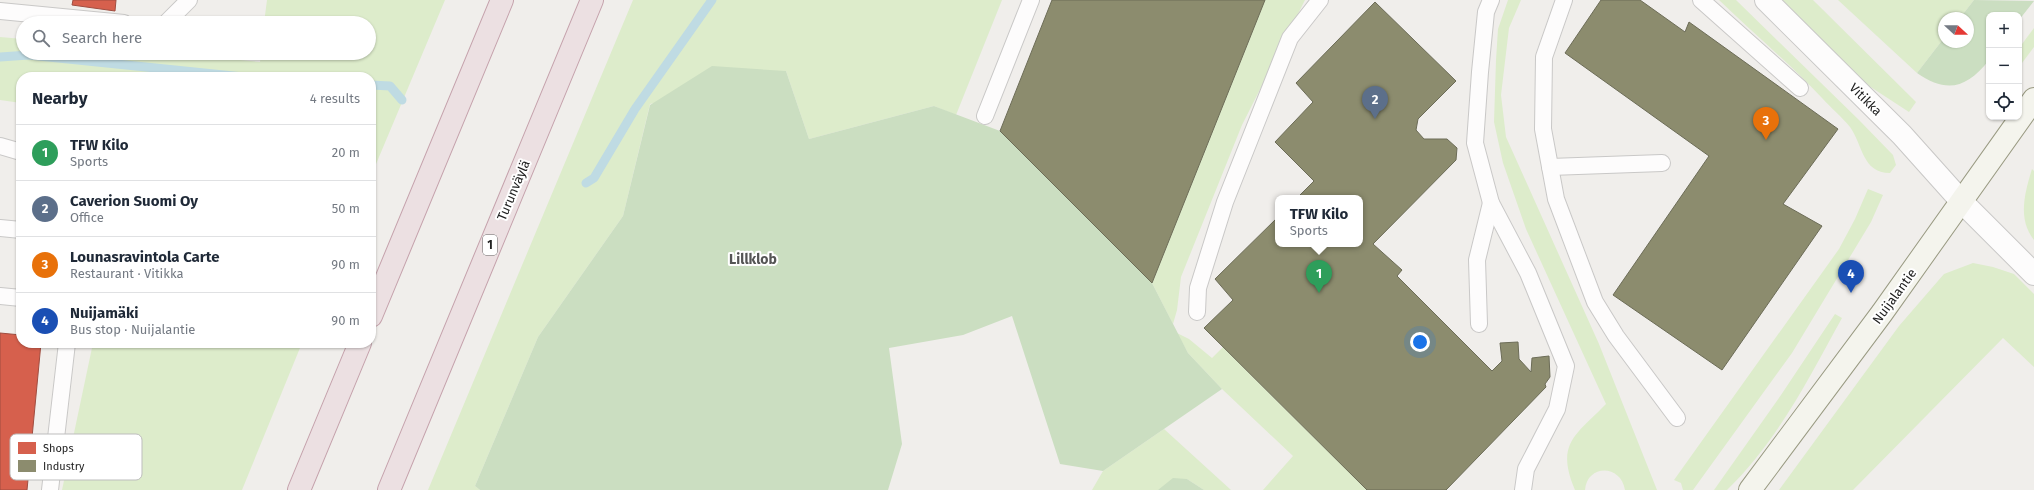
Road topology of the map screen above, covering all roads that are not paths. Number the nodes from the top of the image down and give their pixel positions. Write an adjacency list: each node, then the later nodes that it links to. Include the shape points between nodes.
1 (189, 0): 12 (lane)
2 (502, 0): 27 (highway)
3 (592, 0): 37 (highway, Turunväylä / 1)
4 (1031, 0): 15 (lane)
5 (1320, 0): 28 (lane, via 1290,38 1225,202 1198,288)
6 (1491, 0): 21 (lane, via 1486,12 1475,143)
7 (1564, 0): 19 (lane, via 1544,57 1543,129)
8 (1701, 0): 13 (lane)
9 (1766, 0): 20 (street, Vitikka, via 1902,135)
10 (0, 11): 11 (lane)
11 (52, 16)
12 (173, 16)
13 (1800, 88)
14 (2034, 99): 20 (main road, Nuijalantie)
15 (985, 116)
16 (0, 146): 17 (lane)
17 (16, 151)
18 (1662, 163): 19 (lane)
19 (1550, 166): 32 (lane, via 1556,199 1595,302 1616,336)
20 (1962, 202): 24 (street, Vitikka); 39 (main road, Nuijalantie)
21 (1491, 203): 29 (lane, via 1477,260); 38 (lane, via 1528,273 1566,366 1557,409 1526,469)
22 (0, 228): 23 (lane)
23 (16, 230)
24 (2034, 274)
25 (0, 296): 26 (lane)
26 (16, 298)
27 (376, 304)
28 (1197, 312)
29 (1479, 324)
30 (66, 348): 33 (lane)
31 (358, 348): 36 (highway)
32 (1676, 418)
33 (56, 434)
34 (51, 480): 35 (lane)
35 (50, 490)
36 (299, 490)
37 (389, 490)
38 (1523, 490)
39 (1750, 490)

